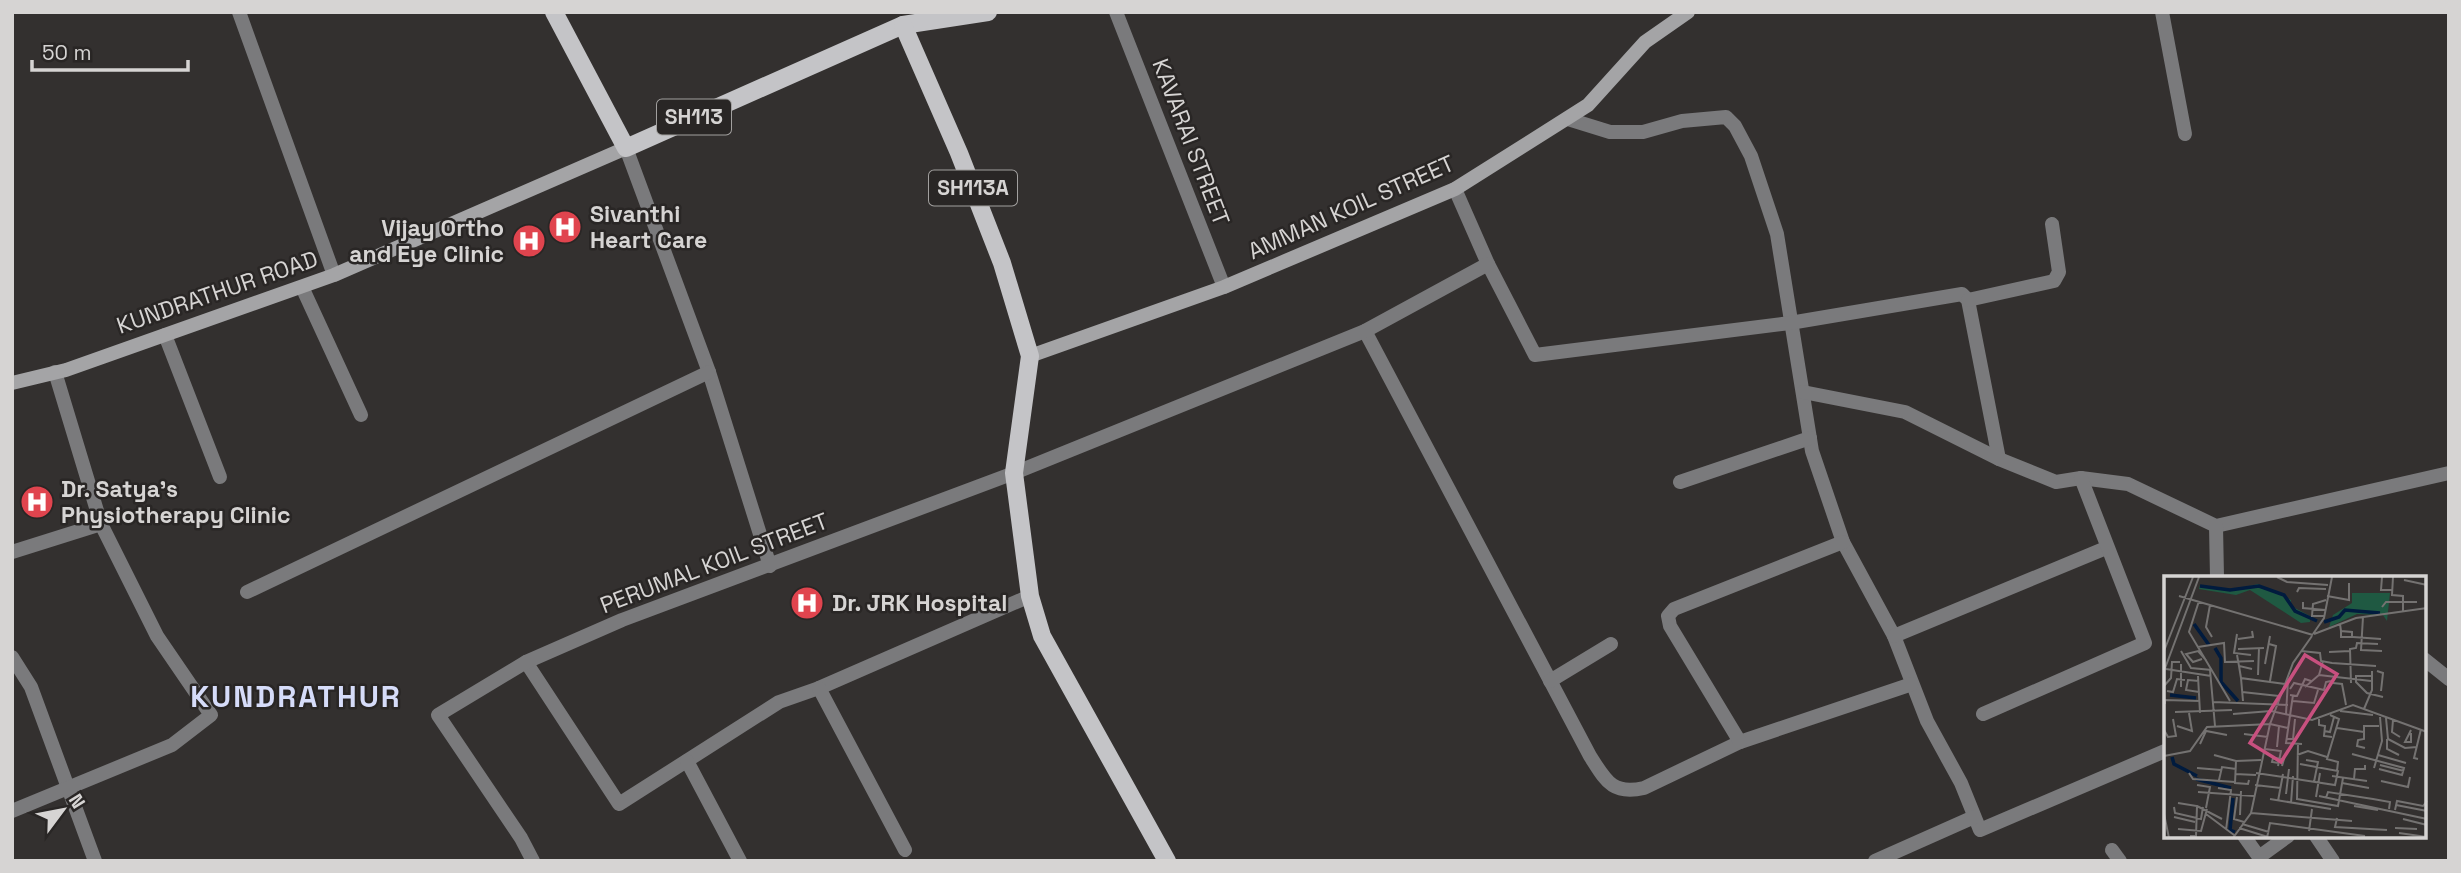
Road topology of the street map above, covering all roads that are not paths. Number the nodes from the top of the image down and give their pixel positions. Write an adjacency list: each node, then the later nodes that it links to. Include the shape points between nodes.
1 (239, 12): 14 (street)
2 (554, 12): 10 (main road)
3 (988, 12): 7 (main road, SH113)
4 (1116, 12): 16 (street, KAVARAI STREET)
5 (1688, 12): 8 (street, AMMAN KOIL STREET, via 1644,43 1588,105)
6 (2162, 12): 9 (street)
7 (898, 19): 10 (main road, SH113); 21 (main road, SH113A, via 959,153 1002,263)
8 (1568, 119): 11 (street, AMMAN KOIL STREET); 18 (street, via 1610,132 1643,132 1682,121 1726,117 1751,156 1777,234)
9 (2185, 134)
10 (626, 148): 14 (street, KUNDRATHUR ROAD); 23 (street)
11 (1455, 189): 13 (street); 16 (street, AMMAN KOIL STREET)
12 (2052, 224): 17 (street, via 2059,272 2054,281)
13 (1488, 264): 18 (street, via 1535,355); 19 (street, PERUMAL KOIL STREET)
14 (334, 275): 15 (street, KUNDRATHUR ROAD)
15 (302, 287): 20 (street, KUNDRATHUR ROAD); 26 (street)
16 (1224, 287): 21 (street, AMMAN KOIL STREET)
17 (1968, 300): 18 (street, via 1955,293); 28 (street)
18 (1790, 323): 25 (street)
19 (1364, 331): 29 (street, PERUMAL KOIL STREET); 49 (street)
20 (166, 335): 22 (street, KUNDRATHUR ROAD); 31 (street)
21 (1030, 356): 29 (main road, SH113A)
22 (55, 372): 24 (street, KUNDRATHUR ROAD); 34 (street)
23 (709, 372): 39 (street); 41 (street)
24 (12, 383)
25 (1803, 392): 27 (street); 28 (street, via 1905,412)
26 (361, 415)
27 (1810, 438): 33 (street); 36 (street)
28 (1999, 459): 32 (street, via 2056,482)
29 (1014, 473): 39 (street, PERUMAL KOIL STREET); 42 (main road, SH113A)
30 (2449, 473): 35 (street)
31 (220, 477)
32 (2081, 478): 35 (street, via 2128,484); 37 (street)
33 (1680, 482)
34 (101, 524): 38 (street); 56 (street, via 157,636 211,715 172,745)
35 (2216, 526): 40 (street)
36 (1843, 542): 43 (street); 53 (street, via 1668,615 1670,626)
37 (2106, 548): 43 (street); 52 (street, via 2145,643)
38 (12, 552)
39 (770, 566): 46 (street, PERUMAL KOIL STREET, via 622,620)
40 (2217, 576)
41 (247, 592)
42 (1030, 596): 51 (street); 68 (main road, SH113A, via 1042,636)
43 (1894, 636): 50 (street)
44 (1611, 644): 49 (street)
45 (12, 657): 56 (street, via 31,687)
46 (526, 662): 55 (street, via 618,804); 66 (street, PERUMAL KOIL STREET, via 438,715)
47 (2426, 662): 48 (street)
48 (2449, 679)
49 (1550, 681): 53 (street, via 1608,783 1627,792)
50 (1912, 684): 53 (street); 58 (street)
51 (819, 688): 55 (street, via 779,702); 62 (street)
52 (1983, 714)
53 (1740, 741)
54 (2164, 751): 58 (street, via 1980,830)
55 (687, 761): 67 (street)
56 (68, 791): 57 (street); 65 (street)
57 (12, 811)
58 (1974, 817): 63 (street)
59 (2245, 838): 64 (street)
60 (2285, 838): 64 (street)
61 (2317, 838): 70 (street)
62 (905, 850)
63 (1901, 855): 69 (street)
64 (2259, 859)
65 (95, 861)
66 (533, 861)
67 (740, 861)
68 (1167, 861)
69 (1875, 861)
70 (2333, 861)

